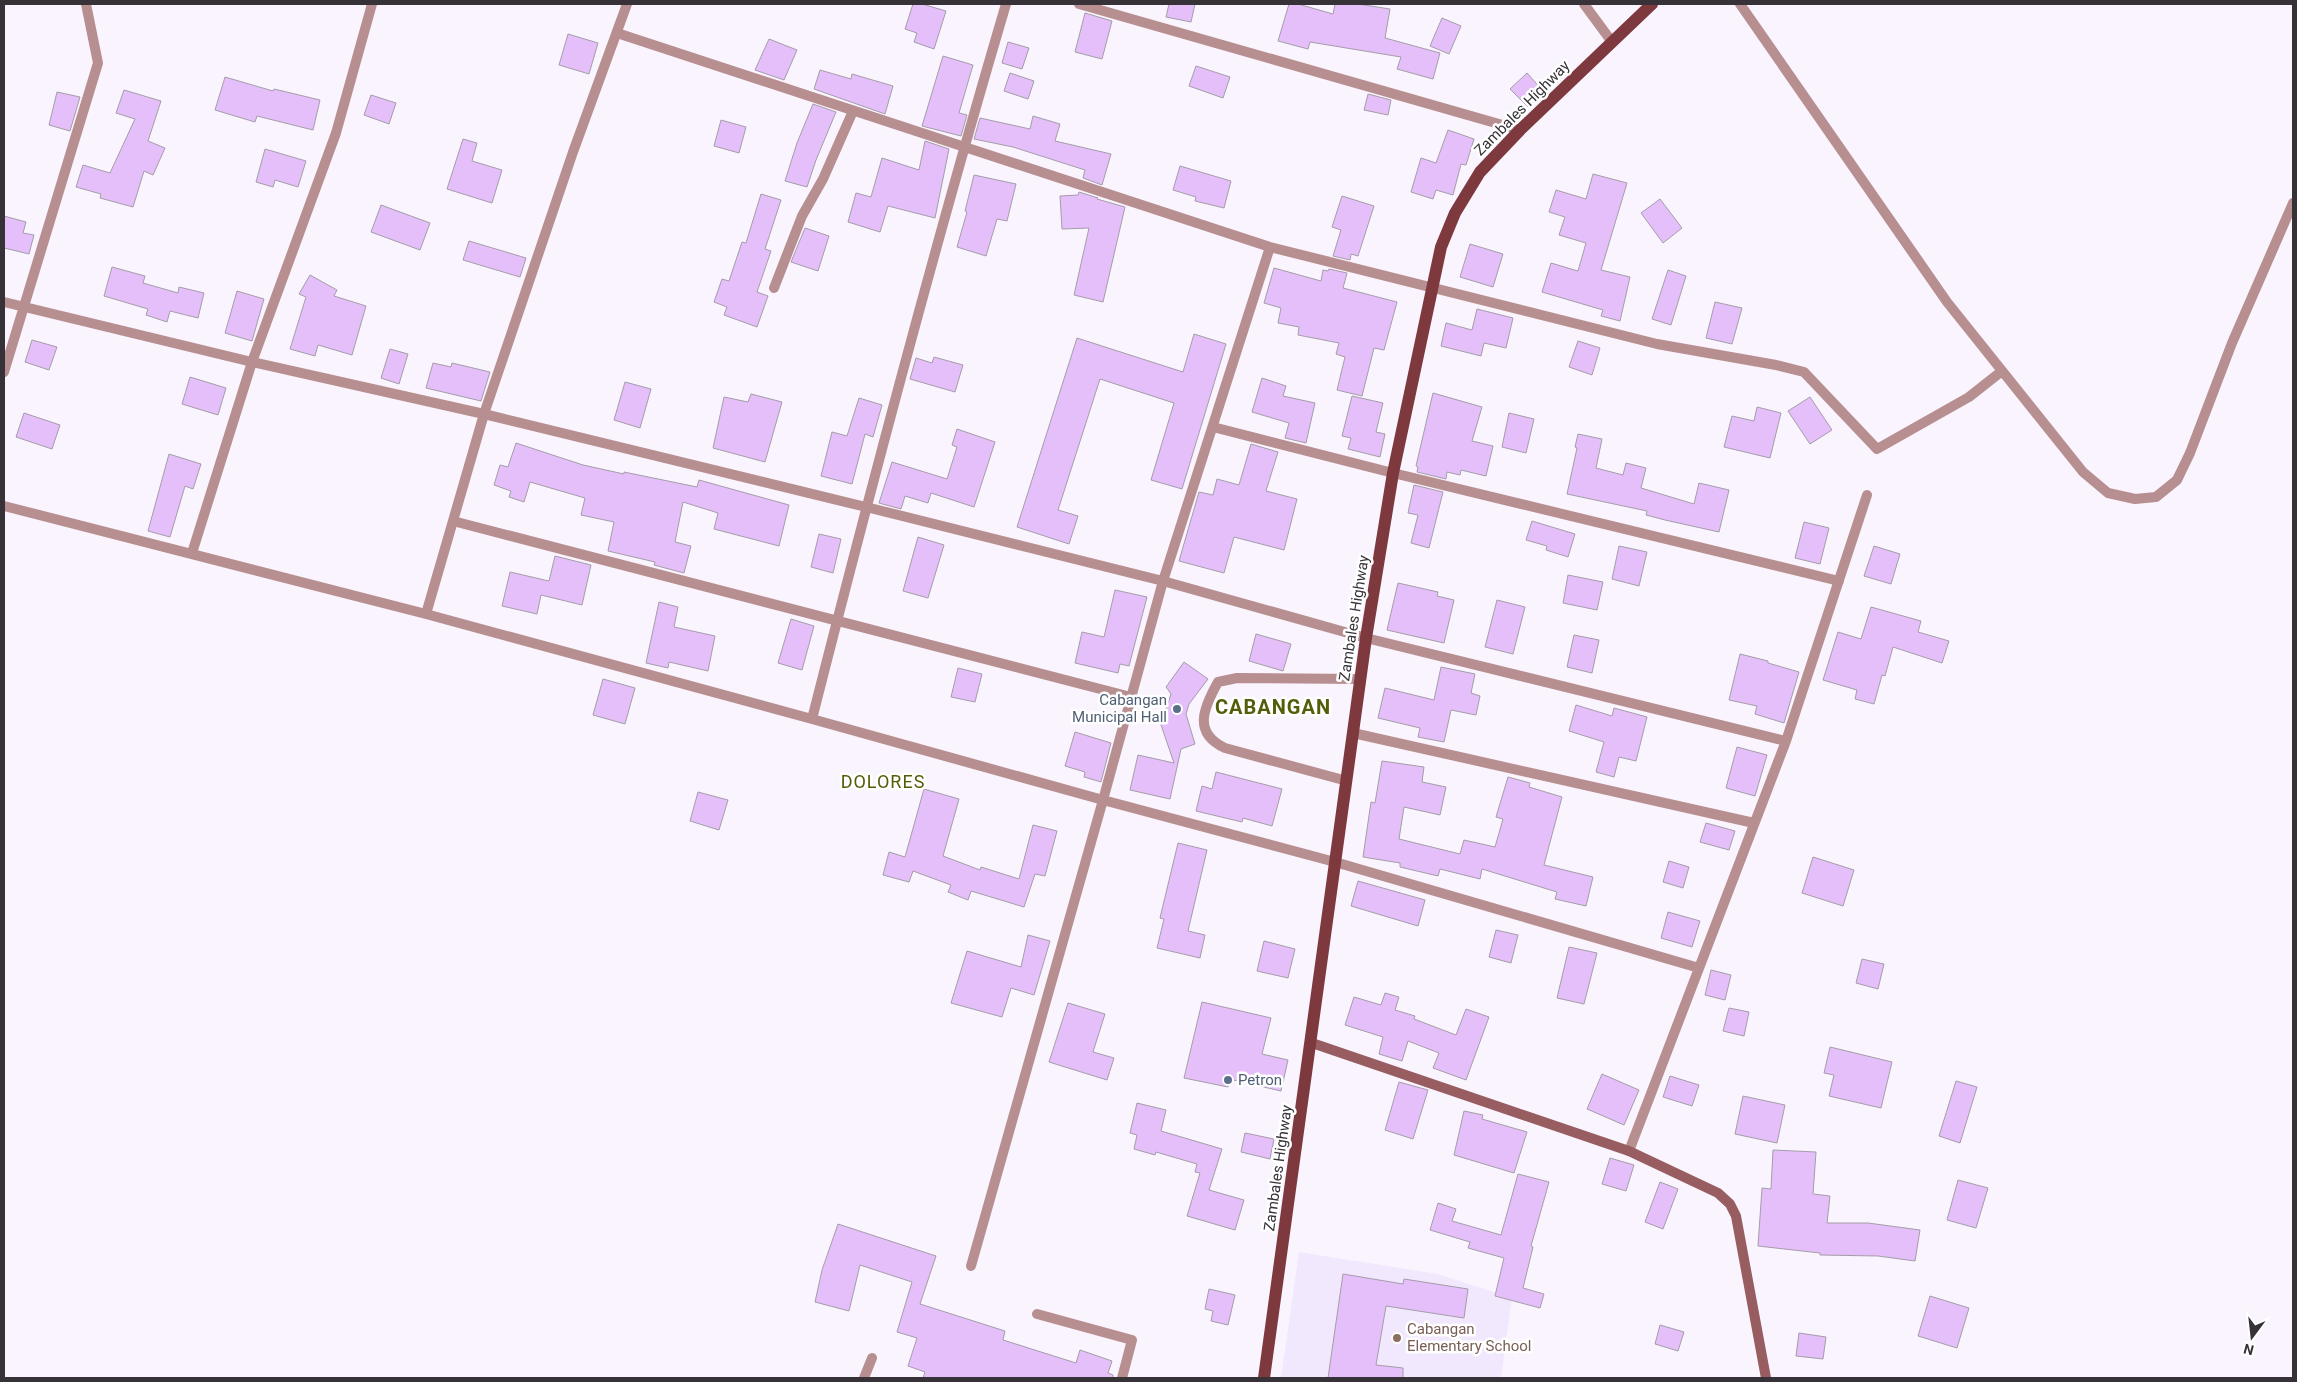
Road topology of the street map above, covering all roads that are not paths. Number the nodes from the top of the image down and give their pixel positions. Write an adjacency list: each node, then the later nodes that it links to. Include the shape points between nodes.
1 (86, 4): 19 (street, via 98,63)
2 (372, 4): 20 (street, via 336,132)
3 (627, 4): 9 (street)
4 (1006, 4): 13 (street)
5 (1078, 4): 12 (street)
6 (1584, 4): 10 (street)
7 (1652, 4): 10 (main road, Zambales Highway)
8 (1740, 4): 21 (street, via 1948,302)
9 (617, 33): 11 (street); 23 (street)
10 (1612, 42): 12 (main road, Zambales Highway)
11 (853, 111): 13 (street); 16 (street, via 823,179 802,216)
12 (1520, 130): 17 (main road, Zambales Highway, via 1480,172 1455,213 1441,247)
13 (963, 148): 15 (street); 28 (street)
14 (2293, 203): 21 (street, via 2232,343 2190,454 2177,480 2156,497 2135,499 2108,493 2083,472)
15 (1270, 247): 17 (street); 24 (street)
16 (774, 288)
17 (1432, 288): 21 (street, via 1657,344 1804,372 1877,449 1969,397); 25 (main road, Zambales Highway)
18 (4, 302): 19 (street)
19 (24, 306): 20 (street); 22 (street)
20 (252, 362): 23 (street); 30 (street)
21 (2002, 371)
22 (4, 372)
23 (484, 414): 28 (street); 29 (street)
24 (1213, 427): 25 (street); 31 (street)
25 (1393, 473): 32 (street); 35 (main road, Zambales Highway)
26 (1867, 495): 32 (street)
27 (4, 506): 30 (street)
28 (866, 507): 31 (street); 34 (street)
29 (453, 521): 33 (street); 34 (street)
30 (192, 553): 33 (street)
31 (1163, 581): 35 (street); 37 (street)
32 (1839, 581): 40 (street)
33 (426, 614): 38 (street)
34 (837, 619): 37 (street); 38 (street)
35 (1366, 638): 36 (main road, Zambales Highway); 40 (street)
36 (1361, 679): 39 (main road, Zambales Highway); 41 (street, via 1237,678 1218,682 1203,716 1204,730 1212,742 1225,748)
37 (1132, 697): 42 (street)
38 (812, 719): 42 (street)
39 (1353, 733): 41 (main road, Zambales Highway); 43 (street)
40 (1786, 741): 43 (street)
41 (1347, 780): 44 (main road, Zambales Highway)
42 (1103, 800): 44 (street); 48 (street)
43 (1754, 823): 45 (street)
44 (1335, 862): 45 (street); 46 (main road, Zambales Highway)
45 (1699, 968): 47 (street)
46 (1312, 1043): 47 (street); 53 (main road, Zambales Highway)
47 (1629, 1151): 54 (street, via 1718,1193 1730,1204 1736,1216)
48 (970, 1266)
49 (1037, 1314): 52 (street, via 1132,1340)
50 (872, 1358): 51 (street)
51 (864, 1378)
52 (1122, 1378)
53 (1264, 1378)
54 (1766, 1378)

